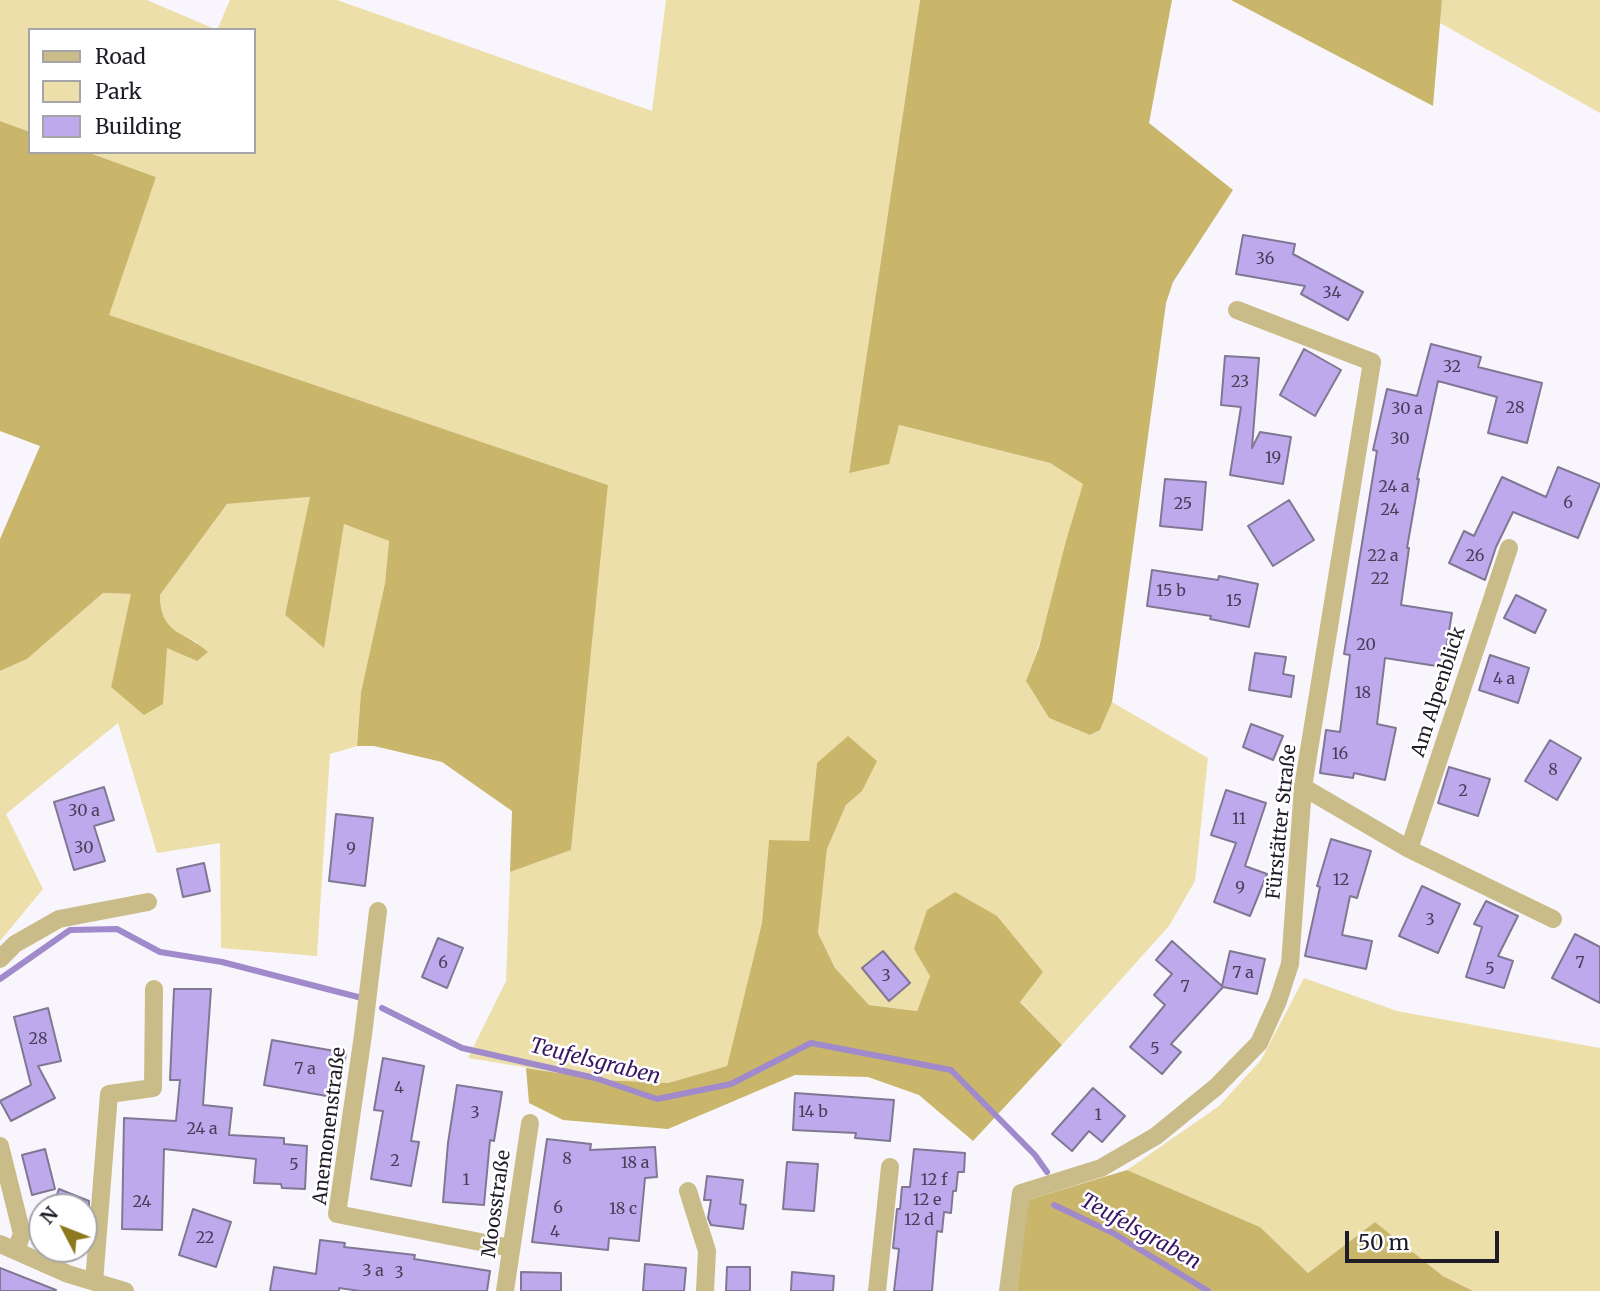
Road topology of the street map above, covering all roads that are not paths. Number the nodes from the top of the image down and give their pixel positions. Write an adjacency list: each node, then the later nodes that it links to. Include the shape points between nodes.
1 (1237, 310): 3 (street, Fürstätter Straße, via 1372,362)
2 (1509, 548): 4 (street, Am Alpenblick)
3 (1303, 787): 4 (street); 21 (street, Fürstätter Straße, via 1290,964 1259,1044 1156,1136 1101,1168 1021,1192)
4 (1409, 849): 7 (street)
5 (148, 902): 8 (street, via 59,919)
6 (378, 911): 15 (street, Anemonenstraße, via 337,1214)
7 (1553, 919)
8 (0, 958)
9 (155, 989): 16 (street, via 153,1088 108,1094)
10 (530, 1123): 15 (street, Moosstraße)
11 (0, 1146): 14 (street, via 22,1234)
12 (890, 1167): 20 (street)
13 (688, 1191): 19 (street, via 707,1251)
14 (8, 1247): 16 (street)
15 (512, 1248): 18 (street, Moosstraße)
16 (94, 1282): 17 (street)
17 (125, 1291)
18 (505, 1291)
19 (705, 1291)
20 (877, 1291)
21 (1008, 1291)

